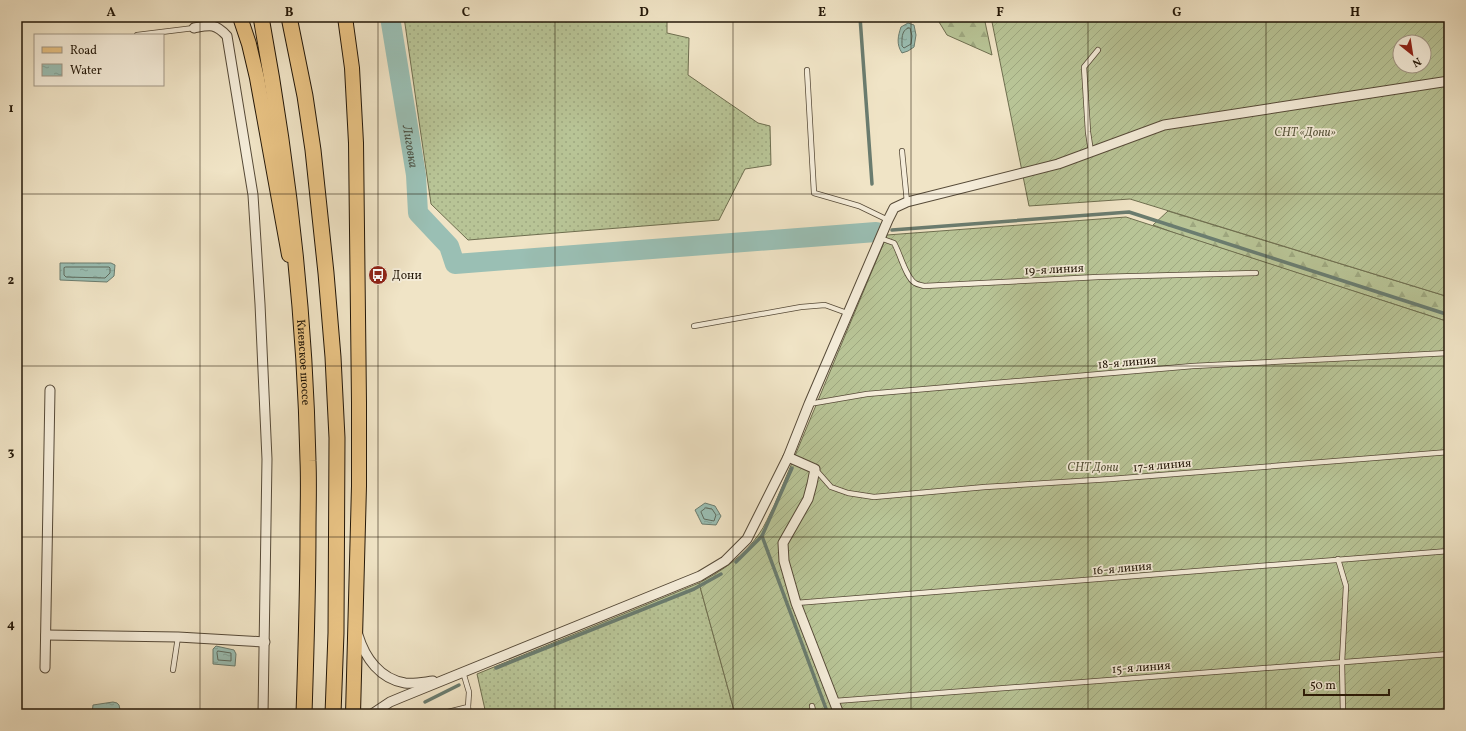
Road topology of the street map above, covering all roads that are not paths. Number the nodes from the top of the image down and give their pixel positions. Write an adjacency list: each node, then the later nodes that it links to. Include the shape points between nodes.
1 (240, 17): 17 (main road, Киевское шоссе, via 257,78)
2 (261, 17): 17 (highway, via 285,160)
3 (289, 17): 43 (highway, via 313,150 334,358 337,446)
4 (345, 17): 28 (main road, via 352,68 356,143 359,486)
5 (194, 28): 6 (lane); 31 (street, via 211,25 220,28 227,36 253,194 267,459)
6 (145, 34)
7 (1098, 50): 11 (lane, via 1084,67)
8 (807, 70): 13 (lane, via 814,193 859,206)
9 (1449, 81): 11 (street, via 1164,125)
10 (902, 152): 12 (lane)
11 (1091, 152): 12 (street, via 1058,164)
12 (907, 202): 13 (street, via 894,208)
13 (888, 220): 14 (street)
14 (880, 238): 15 (lane, 19-я линия, via 894,243 908,278 924,286 1098,276); 16 (street)
15 (1256, 273)
16 (847, 314): 18 (lane, via 825,305); 21 (street)
17 (301, 316): 42 (highway, Киевское шоссе, via 308,463)
18 (694, 326)
19 (1449, 352): 21 (lane, 18-я линия, via 1193,366 867,394)
20 (50, 390): 29 (street)
21 (809, 404): 23 (street)
22 (1449, 452): 24 (lane, 17-я линия, via 1111,479 985,486 874,497 831,488)
23 (788, 457): 24 (street); 36 (street, via 747,540 725,560 700,576)
24 (815, 469): 27 (street, via 808,499 783,543 784,561)
25 (1449, 551): 26 (lane, 16-я линия)
26 (1338, 560): 27 (lane, 16-я линия); 33 (lane, via 1346,586)
27 (796, 603): 38 (street)
28 (355, 616): 37 (street, via 362,646 381,672 405,683); 44 (main road)
29 (46, 635): 30 (street); 34 (street)
30 (178, 637): 31 (street); 35 (lane)
31 (265, 642): 41 (street)
32 (1449, 654): 33 (lane, 15-я линия)
33 (1342, 662): 38 (lane, 15-я линия); 50 (lane)
34 (46, 668)
35 (173, 670)
36 (463, 672): 37 (street); 40 (lane, via 469,692)
37 (444, 680): 45 (street, via 390,702)
38 (835, 701): 49 (street)
39 (812, 706): 48 (lane)
40 (468, 707): 46 (lane); 47 (lane)
41 (263, 714)
42 (304, 714)
43 (333, 714)
44 (352, 714)
45 (372, 714)
46 (440, 714)
47 (469, 714)
48 (814, 714)
49 (839, 714)
50 (1343, 714)

